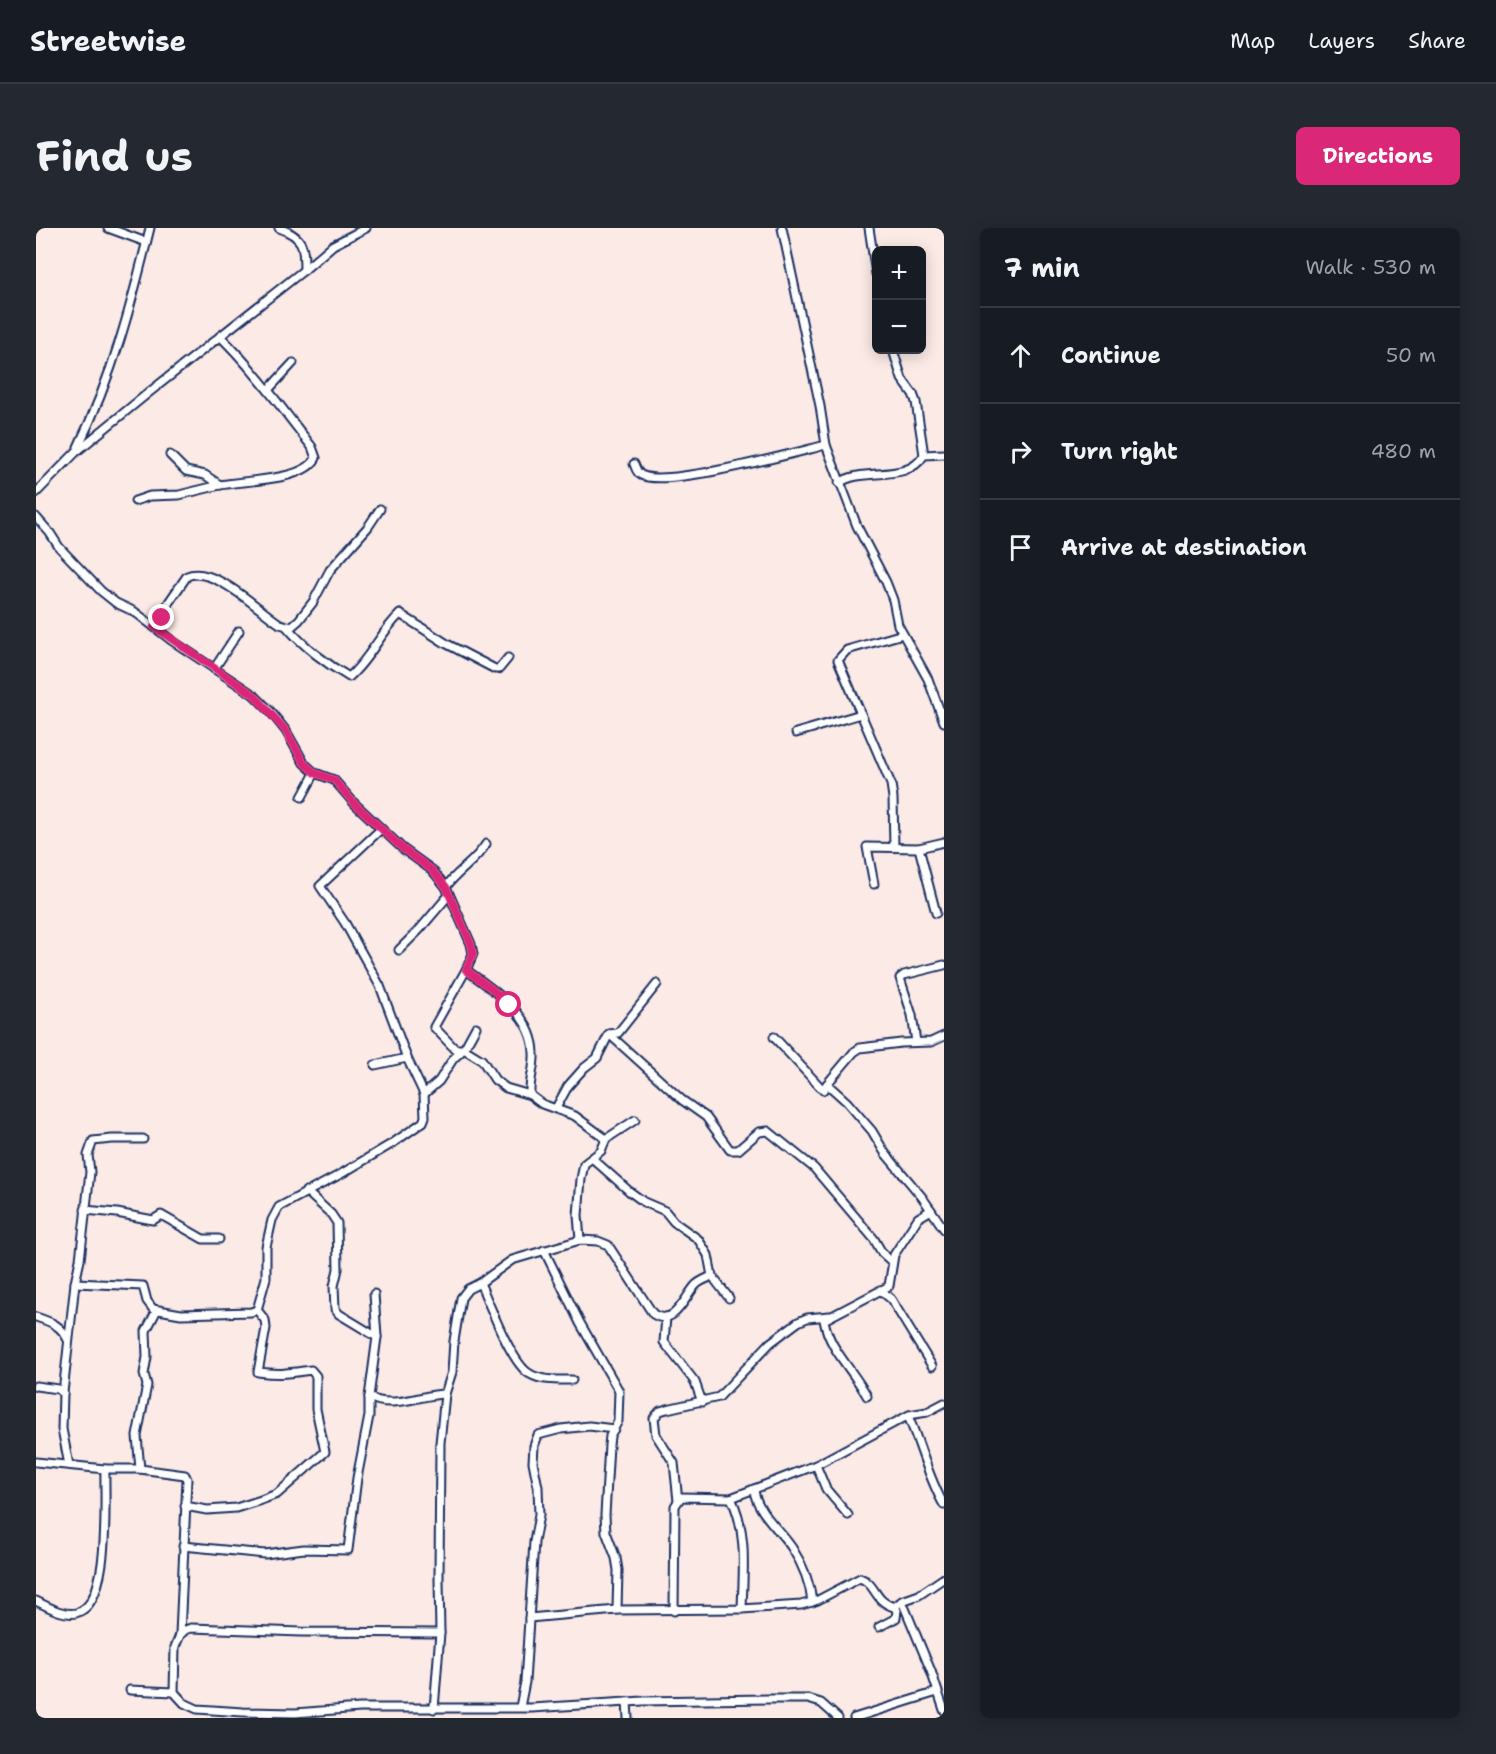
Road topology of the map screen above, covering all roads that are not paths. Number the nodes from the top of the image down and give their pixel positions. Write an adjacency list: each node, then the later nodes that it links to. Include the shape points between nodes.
1 (108, 228): 7 (street)
2 (150, 228): 7 (street)
3 (279, 228): 9 (street, via 300,240)
4 (366, 228): 9 (street, via 342,239)
5 (782, 228): 14 (street)
6 (869, 228): 8 (street)
7 (146, 242): 15 (street, via 113,366)
8 (872, 248)
9 (304, 270): 10 (street)
10 (220, 336): 13 (street); 15 (street)
11 (894, 354): 18 (street, via 902,379 916,402)
12 (293, 363): 13 (street)
13 (269, 389): 21 (street, via 316,458 312,465 294,474)
14 (826, 445): 19 (street, via 668,478 643,476); 20 (street)
15 (76, 452): 22 (street)
16 (944, 454): 18 (street)
17 (170, 455): 21 (street, via 186,471 205,475)
18 (924, 455): 20 (street, via 906,470 854,476)
19 (634, 464)
20 (839, 483): 29 (street, via 886,582)
21 (220, 485): 23 (street)
22 (36, 493)
23 (135, 501)
24 (380, 509): 27 (street, via 330,570 299,620)
25 (36, 518): 26 (street, via 101,591)
26 (154, 627): 27 (street, via 187,576 195,574 228,585); 31 (street)
27 (287, 627): 30 (street, via 297,640 349,677 400,614 495,669)
28 (238, 631): 31 (street)
29 (903, 634): 32 (street, via 847,650 838,660); 33 (street, via 928,679)
30 (508, 658)
31 (214, 669): 35 (street, via 254,695 270,711 304,763)
32 (861, 714): 34 (street); 40 (street, via 891,784)
33 (944, 722)
34 (796, 733)
35 (315, 773): 36 (street); 37 (street, via 334,780)
36 (302, 797)
37 (381, 829): 43 (street, via 432,870); 56 (street, via 320,886 380,987)
38 (944, 842): 41 (street)
39 (486, 844): 43 (street)
40 (894, 847): 41 (street); 42 (street, via 867,848)
41 (919, 848): 45 (street)
42 (874, 884)
43 (446, 887): 44 (street)
44 (449, 895): 46 (street); 48 (street, via 471,944 473,954)
45 (936, 913)
46 (399, 950)
47 (944, 965): 54 (street, via 900,978)
48 (466, 970): 55 (street, via 434,1027 455,1049); 60 (street, via 492,989 527,1024 534,1050)
49 (657, 984): 51 (street, via 618,1033)
50 (476, 1027): 55 (street)
51 (609, 1034): 61 (street, via 597,1058 568,1086); 73 (street, via 681,1100 706,1117 730,1150 738,1150 759,1132 768,1131 814,1168)
52 (944, 1036): 54 (street, via 932,1042)
53 (774, 1037): 58 (street, via 823,1090)
54 (916, 1042): 58 (street, via 860,1048)
55 (464, 1049): 59 (street); 60 (street, via 482,1060 495,1080 506,1088)
56 (407, 1059): 57 (street); 59 (street)
57 (375, 1065)
58 (827, 1084): 68 (street, via 848,1102)
59 (424, 1094): 66 (street, via 423,1122 341,1174)
60 (530, 1095): 61 (street)
61 (555, 1108): 64 (street, via 575,1116)
62 (635, 1120): 64 (street)
63 (143, 1139): 67 (street, via 93,1141 88,1155)
64 (606, 1139): 65 (street, via 602,1151)
65 (593, 1159): 71 (street, via 584,1164 580,1179); 74 (street, via 629,1191 665,1211 698,1239 708,1255)
66 (306, 1191): 81 (street, via 279,1207 272,1220 266,1247 266,1278); 85 (street, via 337,1223 335,1309)
67 (85, 1210): 70 (street, via 153,1220 161,1215 203,1239); 75 (street)
68 (931, 1210): 69 (street); 73 (street, via 918,1218)
69 (944, 1229)
70 (219, 1239)
71 (580, 1240): 72 (street); 83 (street, via 608,1245 653,1314)
72 (544, 1250): 76 (street, via 512,1260); 97 (street, via 619,1391)
73 (891, 1262): 77 (street, via 892,1277)
74 (712, 1276): 79 (street); 83 (street, via 696,1285 681,1308)
75 (75, 1283): 80 (street, via 142,1286 149,1306); 86 (street)
76 (480, 1283): 88 (street, via 512,1352 527,1373 538,1378); 91 (street, via 468,1289 461,1299 452,1372)
77 (885, 1290): 84 (street); 87 (street)
78 (374, 1294): 85 (street)
79 (729, 1298)
80 (157, 1310): 81 (street, via 181,1314); 102 (street, via 146,1331 147,1385 137,1436)
81 (257, 1310): 107 (street, via 266,1320 258,1372 290,1374 311,1370 316,1376 316,1410 325,1452 277,1494 236,1508 207,1510)
82 (36, 1317): 86 (street, via 57,1325)
83 (666, 1317): 94 (street, via 664,1342 694,1382)
84 (829, 1317): 92 (street, via 824,1320 824,1332); 94 (street, via 798,1322 770,1343 719,1397)
85 (377, 1337): 93 (street)
86 (69, 1343): 90 (street)
87 (933, 1366)
88 (572, 1380)
89 (36, 1386): 90 (street)
90 (63, 1393): 99 (street, via 62,1429)
91 (445, 1394): 93 (street, via 409,1402); 120 (street)
92 (867, 1396)
93 (369, 1397): 109 (street, via 348,1550 304,1549 266,1554)
94 (702, 1402): 105 (street, via 660,1411 654,1418 656,1435 674,1463)
95 (944, 1403): 96 (street)
96 (908, 1416): 100 (street); 106 (street)
97 (614, 1429): 116 (street, via 609,1445 605,1515 618,1570); 118 (street, via 589,1426 538,1435 533,1462 539,1515)
98 (36, 1462): 99 (street)
99 (69, 1465): 101 (street)
100 (816, 1465): 103 (street); 108 (street, via 826,1489)
101 (105, 1469): 102 (street); 111 (street, via 103,1566 93,1599 75,1614)
102 (140, 1469): 107 (street, via 185,1475)
103 (754, 1489): 104 (street); 113 (street, via 755,1498 808,1577)
104 (731, 1498): 105 (street, via 681,1497); 115 (street, via 742,1539)
105 (678, 1501): 117 (street)
106 (944, 1505)
107 (186, 1506): 109 (street)
108 (848, 1515)
109 (183, 1546): 121 (street)
110 (944, 1578): 112 (street)
111 (36, 1601)
112 (902, 1601): 114 (street); 124 (street)
113 (812, 1602): 114 (street, via 860,1578 868,1580 881,1601); 115 (street)
114 (894, 1607): 119 (street, via 896,1618)
115 (742, 1609): 117 (street)
116 (617, 1610): 117 (street); 118 (street)
117 (674, 1611)
118 (529, 1618): 126 (street)
119 (879, 1627)
120 (440, 1633): 121 (street, via 191,1628); 127 (street)
121 (180, 1635): 123 (street, via 175,1647)
122 (130, 1690): 123 (street)
123 (174, 1692): 129 (street, via 184,1703 198,1709)
124 (938, 1692): 128 (street); 132 (street)
125 (627, 1702): 126 (street); 130 (street); 131 (street, via 808,1700 821,1703)
126 (520, 1707): 127 (street)
127 (434, 1709): 129 (street, via 360,1707)
128 (944, 1710)
129 (295, 1715)
130 (628, 1718)
131 (838, 1718)
132 (854, 1718)

